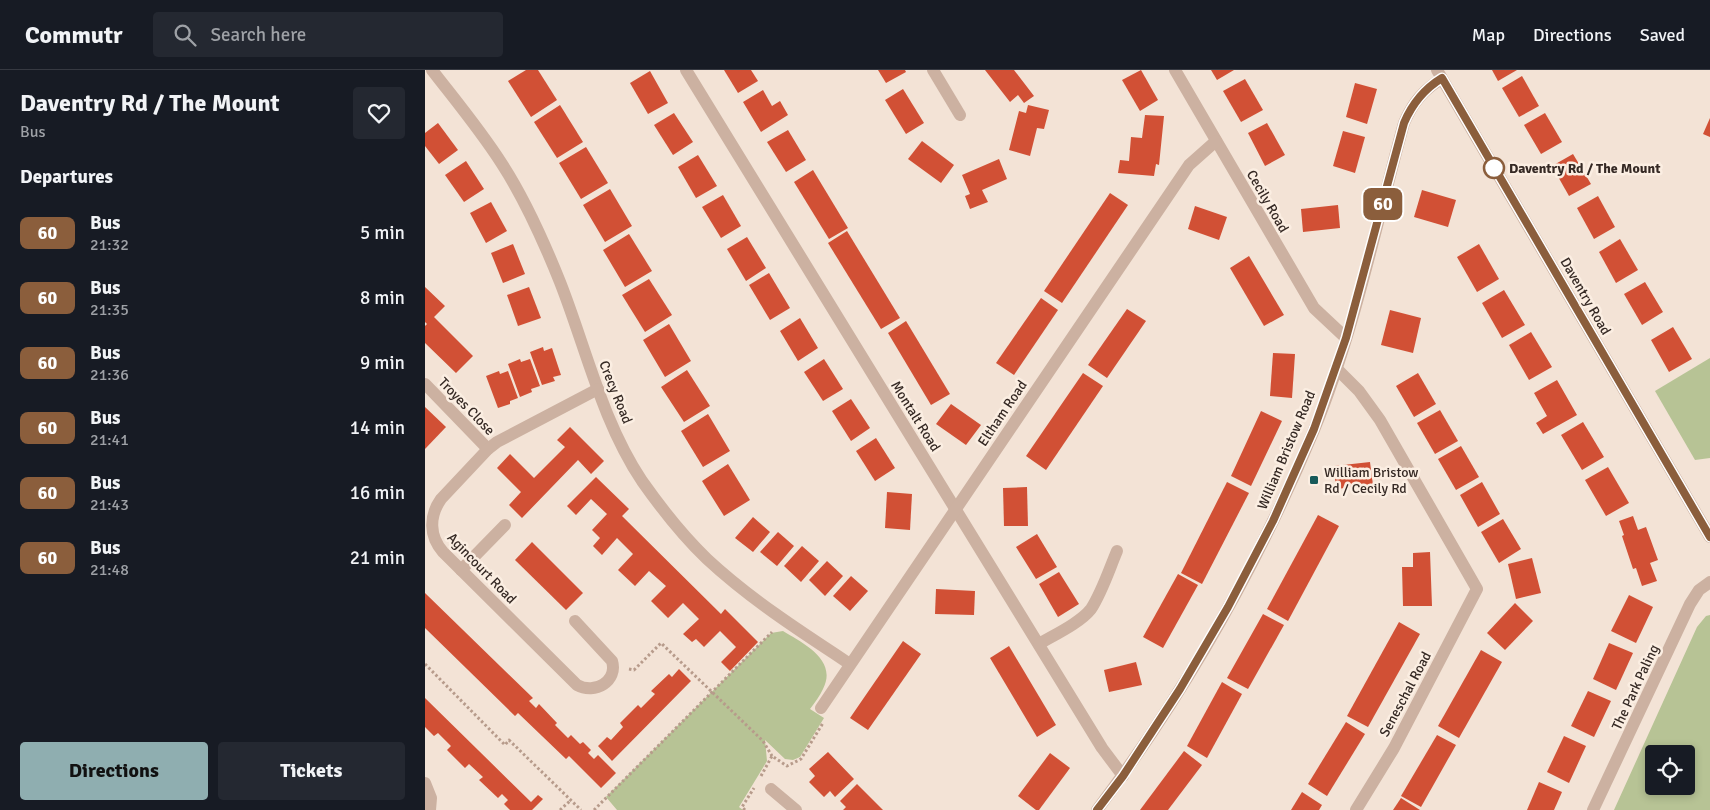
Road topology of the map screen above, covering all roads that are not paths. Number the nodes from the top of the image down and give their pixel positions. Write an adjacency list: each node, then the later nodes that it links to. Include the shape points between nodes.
1 (432, 70): 11 (street, Crecy Road, via 503,164 535,223 561,284)
2 (686, 70): 13 (street, Montalt Road)
3 (933, 70): 6 (street)
4 (1175, 70): 7 (street, Cecily Road)
5 (1439, 74): 8 (street, William Bristow Road, via 1413,104 1404,123); 15 (street, Daventry Road)
6 (960, 115)
7 (1216, 141): 8 (street, Cecily Road, via 1314,308); 13 (street, Eltham Road, via 1189,165)
8 (1346, 338): 9 (street, William Bristow Road)
9 (1336, 368): 25 (street, William Bristow Road, via 1311,438 1273,521 1180,689); 31 (street, Seneschal Road, via 1359,391 1380,420 1477,589 1394,748)
10 (425, 384): 12 (street, Troyes Close)
11 (598, 389): 12 (street, Agincourt Road); 23 (street, Crecy Road, via 641,480 672,522 707,559 746,592)
12 (488, 449): 19 (street, Agincourt Road, via 441,499 432,520 438,546)
13 (955, 509): 22 (street, Montalt Road); 23 (street, Eltham Road)
14 (1710, 510): 15 (street)
15 (1699, 518): 17 (street, Daventry Road)
16 (505, 525): 19 (street)
17 (1710, 537)
18 (1117, 551): 22 (street, via 1090,610)
19 (461, 570): 21 (street, Agincourt Road, via 577,685 596,689 611,677 614,666 609,655)
20 (1710, 582): 32 (street, The Park Paling, via 1699,590 1690,604)
21 (575, 621)
22 (1039, 644): 25 (street, Montalt Road, via 1102,748)
23 (850, 664): 24 (street, Eltham Road)
24 (821, 708)
25 (1123, 776): 30 (street, William Bristow Road)
26 (425, 783): 28 (street, via 431,798)
27 (771, 790): 29 (street)
28 (430, 810)
29 (796, 810)
30 (1097, 810)
31 (1356, 810)
32 (1593, 810)

